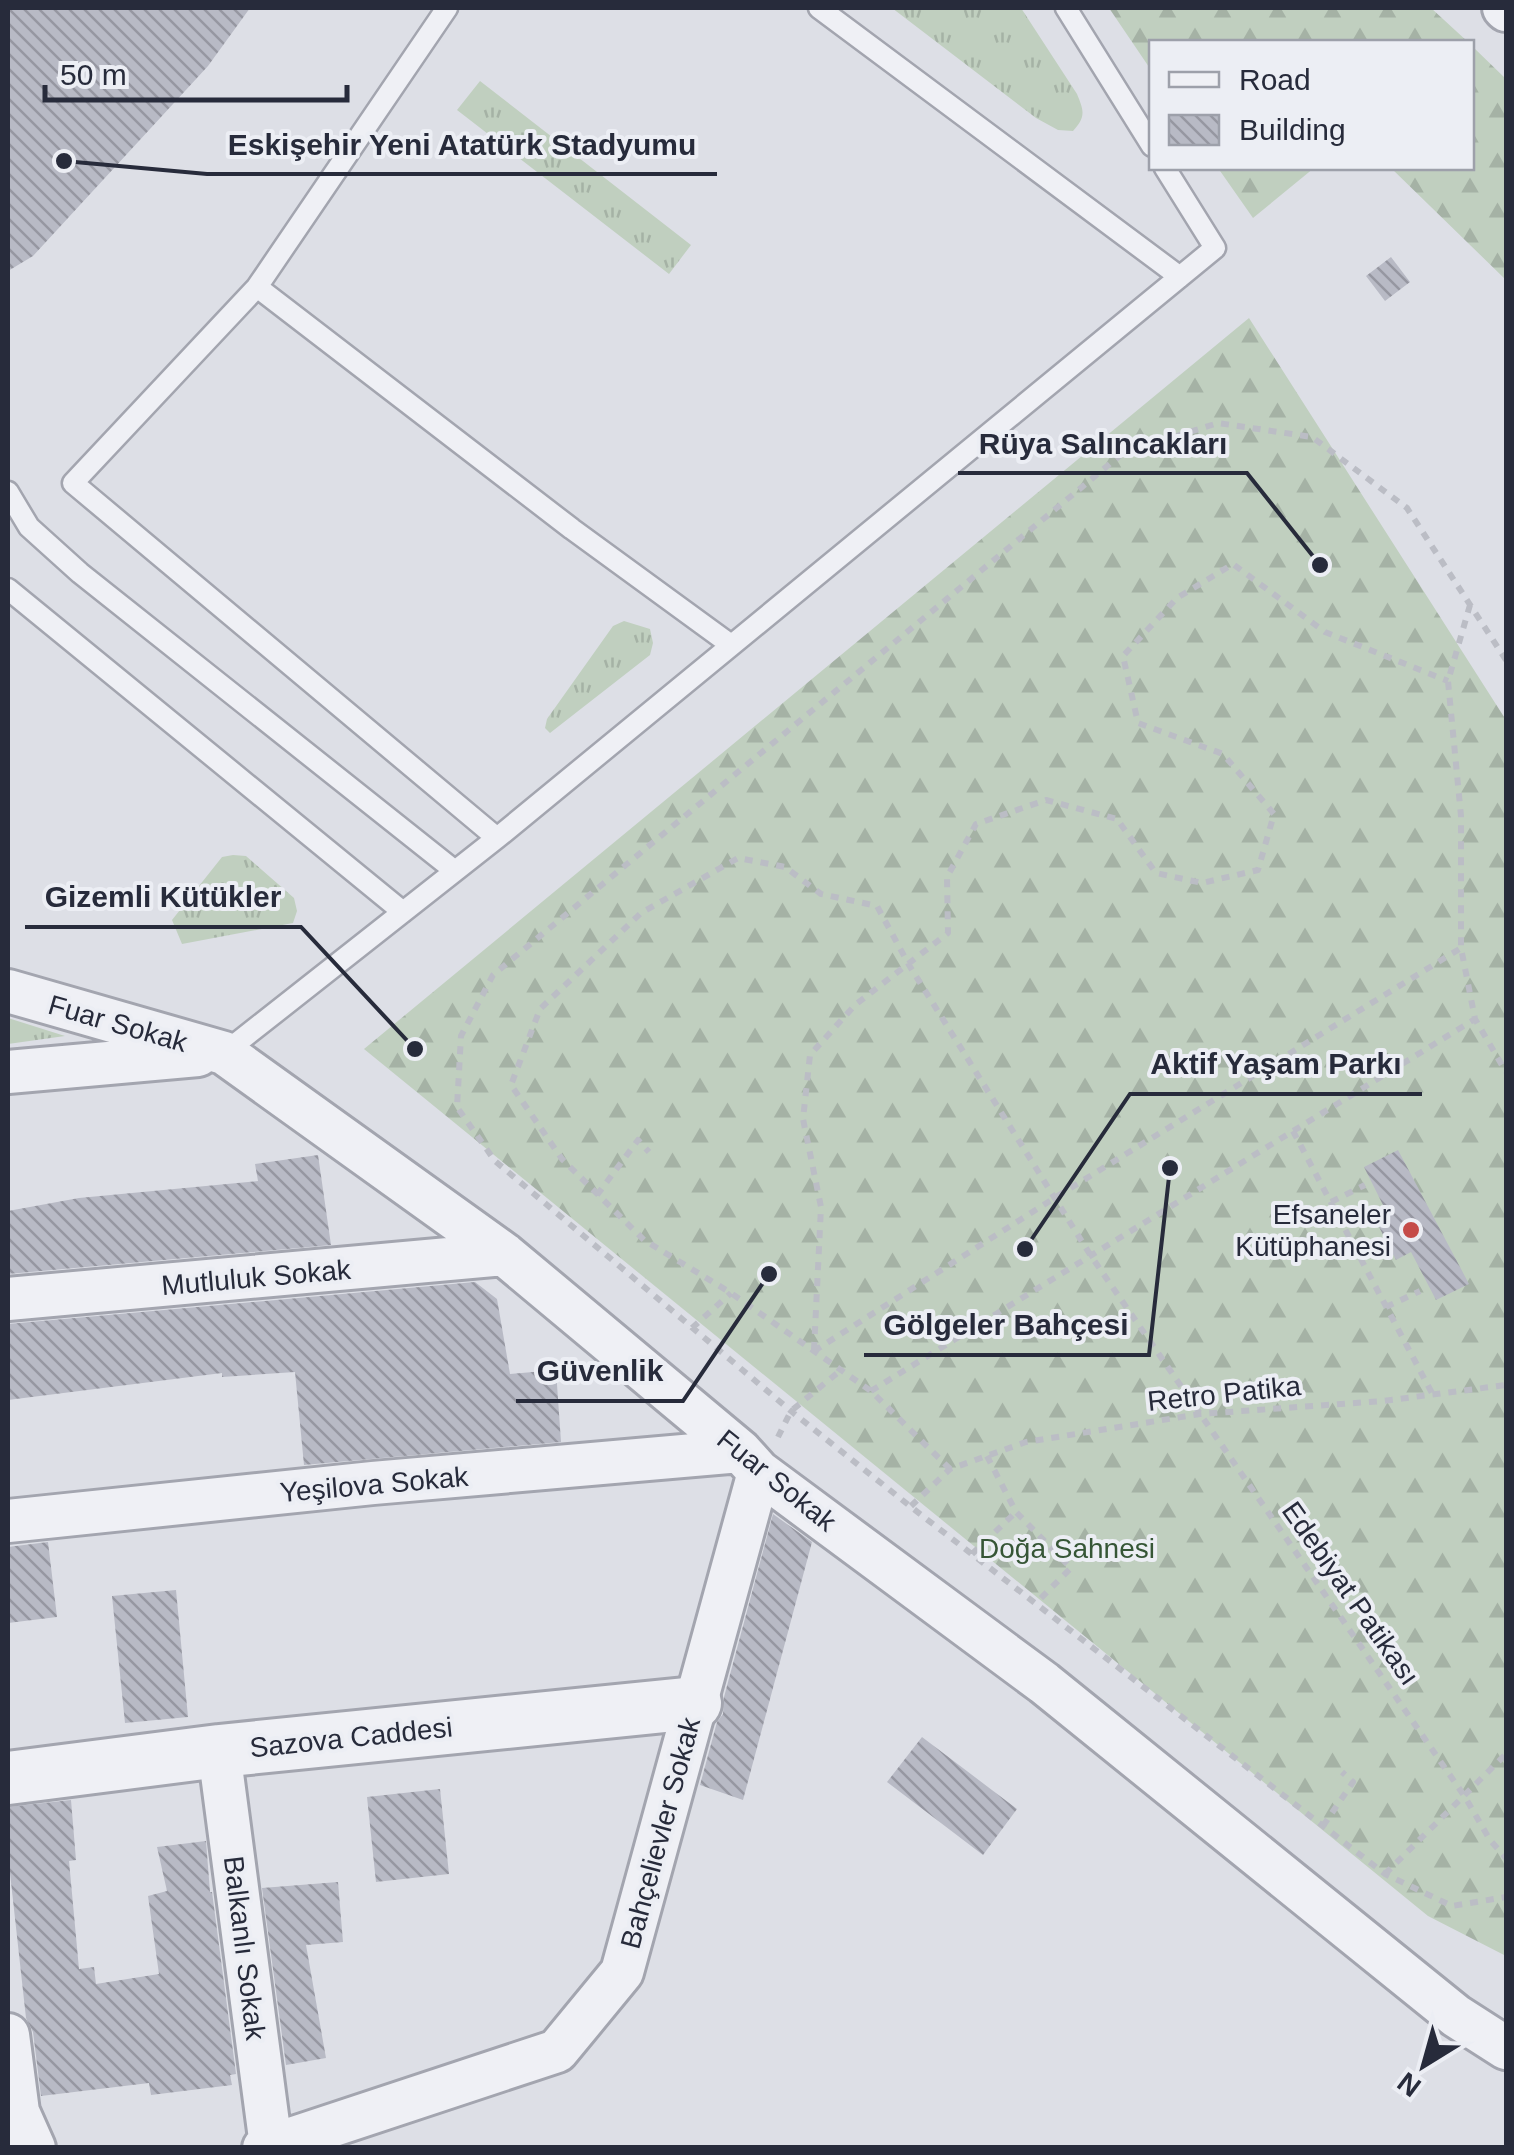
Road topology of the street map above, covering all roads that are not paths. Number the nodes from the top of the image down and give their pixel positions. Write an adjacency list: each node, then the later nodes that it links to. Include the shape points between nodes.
1 (447, 8): 7 (lane)
2 (819, 8): 6 (lane)
3 (1066, 8): 4 (lane)
4 (1149, 141)
5 (1166, 170): 6 (lane, via 1216,248)
6 (1180, 277): 10 (lane)
7 (257, 287): 10 (lane); 11 (lane, via 73,483)
8 (8, 492): 12 (lane, via 29,527 80,574)
9 (8, 588): 13 (lane)
10 (731, 645): 11 (lane)
11 (496, 838): 12 (lane)
12 (454, 871): 13 (lane)
13 (403, 912): 15 (lane)
14 (8, 991): 15 (street, Fuar Sokak)
15 (224, 1053): 16 (street); 17 (street, Fuar Sokak)
16 (8, 1072)
17 (504, 1254): 18 (street, Mutluluk Sokak); 19 (street, Fuar Sokak)
18 (8, 1299)
19 (750, 1461): 20 (street, Yeşilova Sokak, via 373,1483); 21 (street, Bahçelievler Sokak); 25 (street, Fuar Sokak, via 1044,1683 1456,2016)
20 (8, 1521)
21 (695, 1703): 22 (street, Sazova Caddesi); 26 (street, Bahçelievler Sokak, via 622,1972 557,2051)
22 (220, 1750): 23 (street, Sazova Caddesi); 26 (street, Balkanlı Sokak)
23 (8, 1778)
24 (8, 2035): 27 (street, via 18,2112)
25 (1506, 2048)
26 (268, 2146)
27 (34, 2148)

